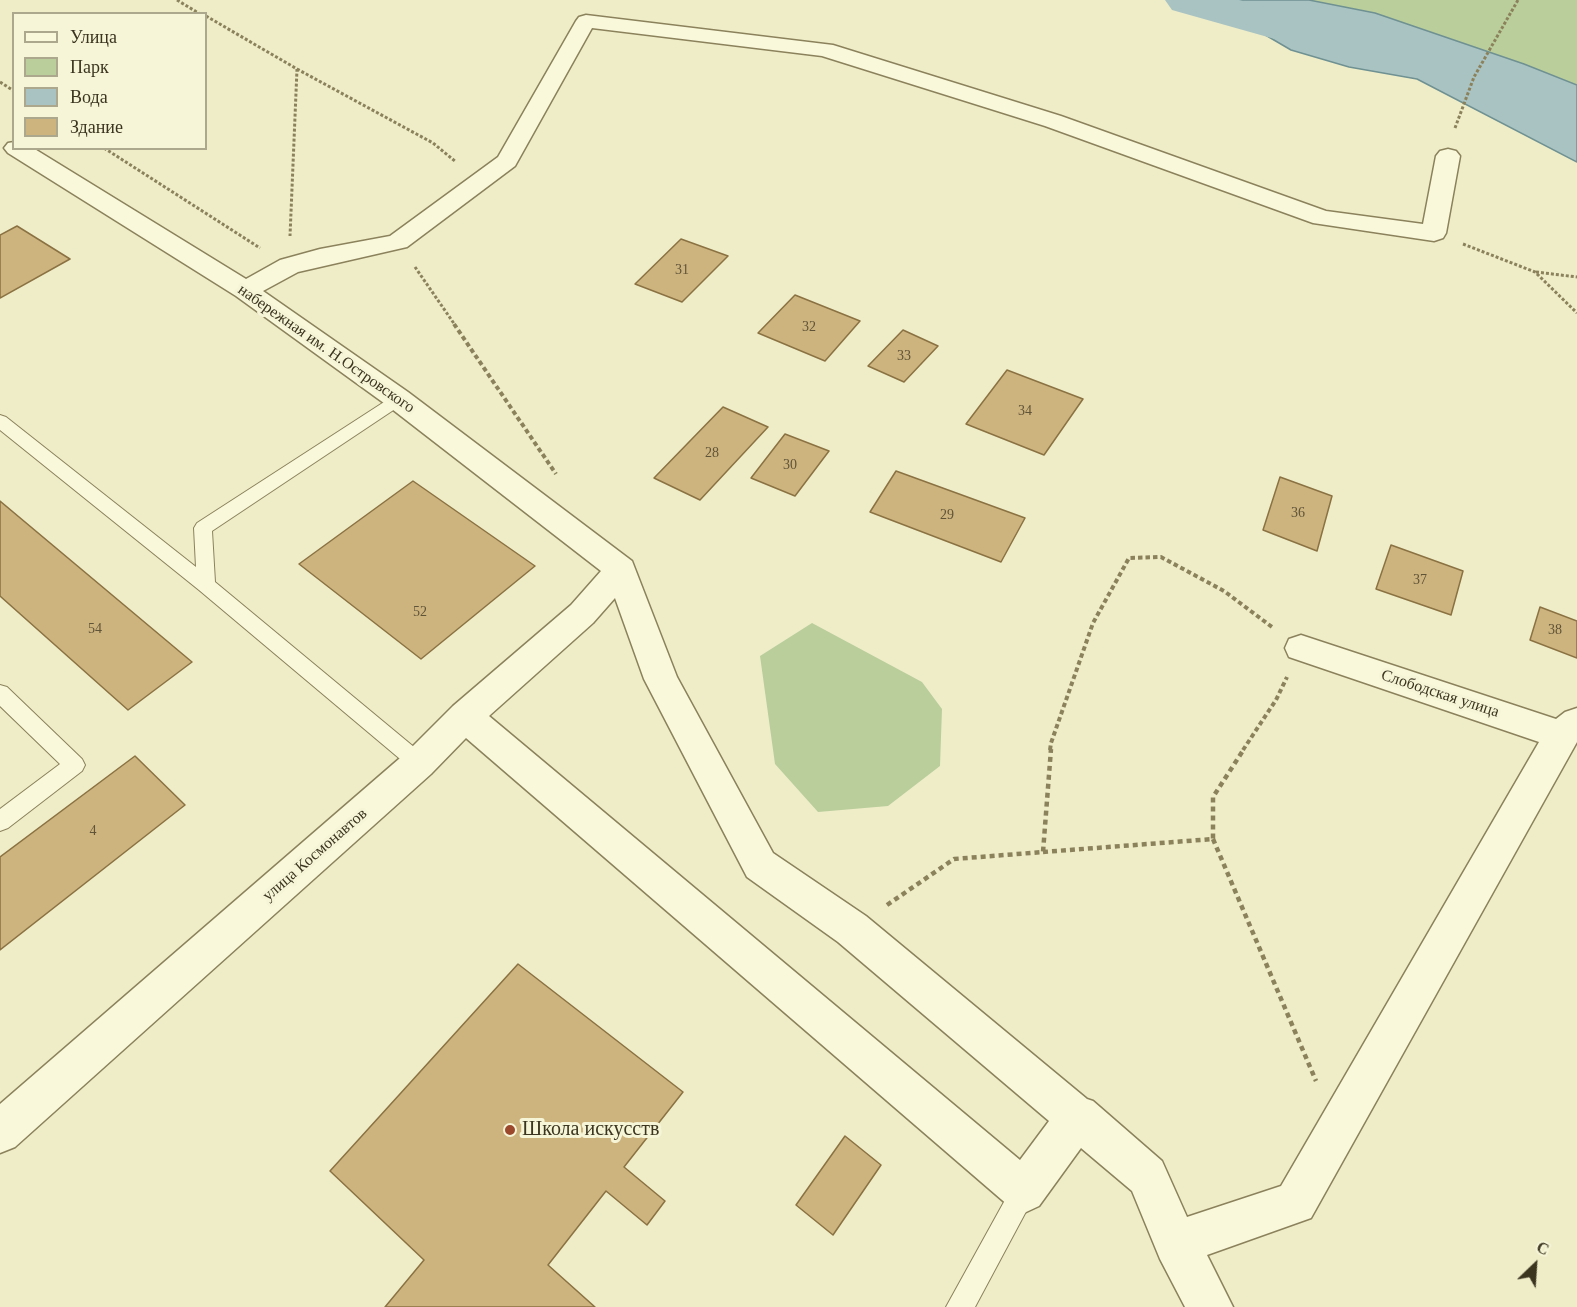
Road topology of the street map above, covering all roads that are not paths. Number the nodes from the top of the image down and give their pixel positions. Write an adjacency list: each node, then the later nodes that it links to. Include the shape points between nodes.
1 (18, 150): 3 (street, набережная им. Н.Островского)
2 (1448, 156): 3 (street, via 1434,233 1322,218 1053,121 825,50 586,21 507,161 398,242 289,266)
3 (244, 290): 4 (street, набережная им. Н.Островского)
4 (398, 399): 6 (street, набережная им. Н.Островского); 7 (lane, via 203,528)
5 (0, 421): 7 (lane)
6 (621, 570): 10 (street, улица Космонавтов, via 582,614); 14 (street, via 660,679 760,864 852,929)
7 (206, 585): 12 (lane)
8 (1300, 648): 11 (street, Слободская улица)
9 (0, 693): 13 (lane, via 75,765)
10 (465, 716): 12 (street, улица Космонавтов); 16 (street)
11 (1569, 729): 17 (street, via 1296,1203)
12 (419, 763): 15 (street, улица Космонавтов)
13 (0, 821)
14 (1078, 1116): 16 (street); 17 (street, via 1147,1176)
15 (0, 1132)
16 (1023, 1191): 18 (lane)
17 (1176, 1243): 19 (street)
18 (960, 1307)
19 (1210, 1307)

